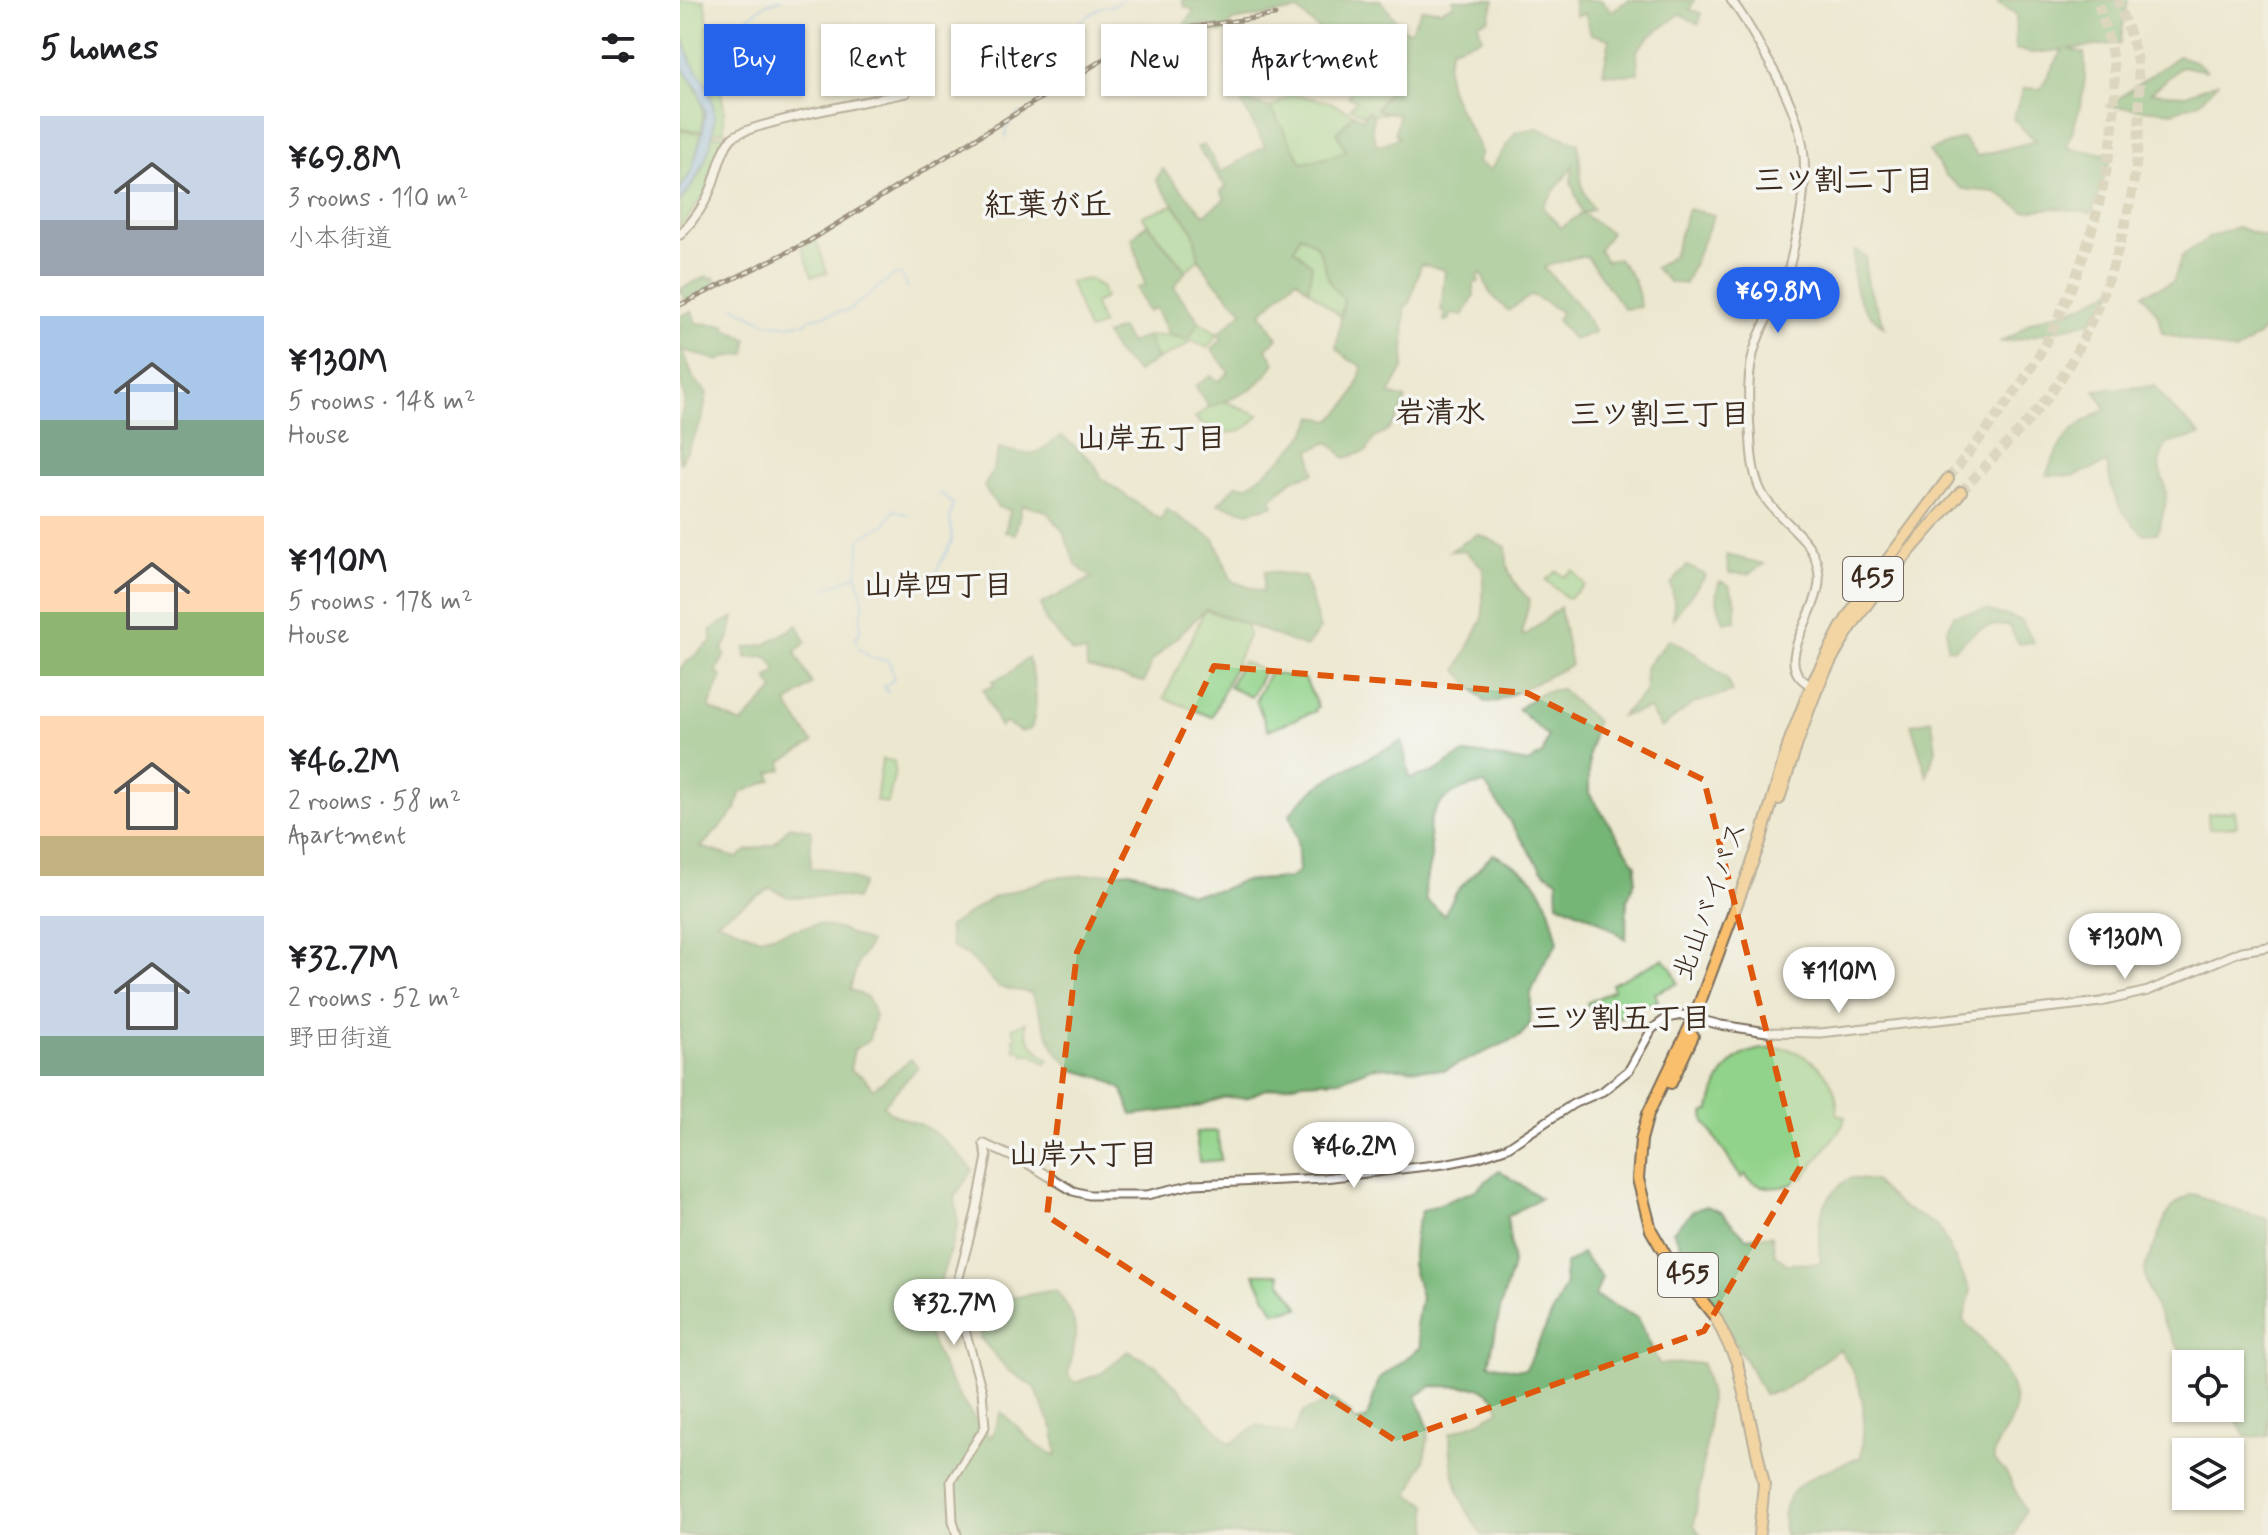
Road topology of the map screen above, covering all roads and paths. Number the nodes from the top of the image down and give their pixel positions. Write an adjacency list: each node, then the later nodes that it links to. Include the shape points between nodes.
1 (1731, 0): 6 (street, via 1792,104 1804,147 1804,196 1788,274 1757,341 1749,372 1755,474 1764,497 1809,546 1819,576 1814,604 1792,658 1801,680)
2 (892, 96): 3 (street, via 737,134 699,214)
3 (680, 235)
4 (1948, 479): 6 (highway, 北山バイパス / 455, via 1863,593)
5 (1961, 492): 6 (highway, 北山バイパス / 455, via 1870,598)
6 (1814, 687): 8 (highway, 北山バイパス / 455, via 1790,740)
7 (2268, 947): 8 (street, via 2241,951 2148,991 2101,1002 1820,1033 1767,1032)
8 (1697, 1019): 9 (street, via 1667,1018 1652,1029 1625,1074 1526,1138 1444,1164 1194,1184 1147,1195 1089,1195 984,1144 987,1157 959,1277 962,1319 982,1391 985,1427 951,1481); 10 (highway, 北山バイパス / 455, via 1648,1114 1638,1179 1657,1242 1716,1318 1737,1362 1764,1484)
9 (957, 1535)
10 (1762, 1535)

